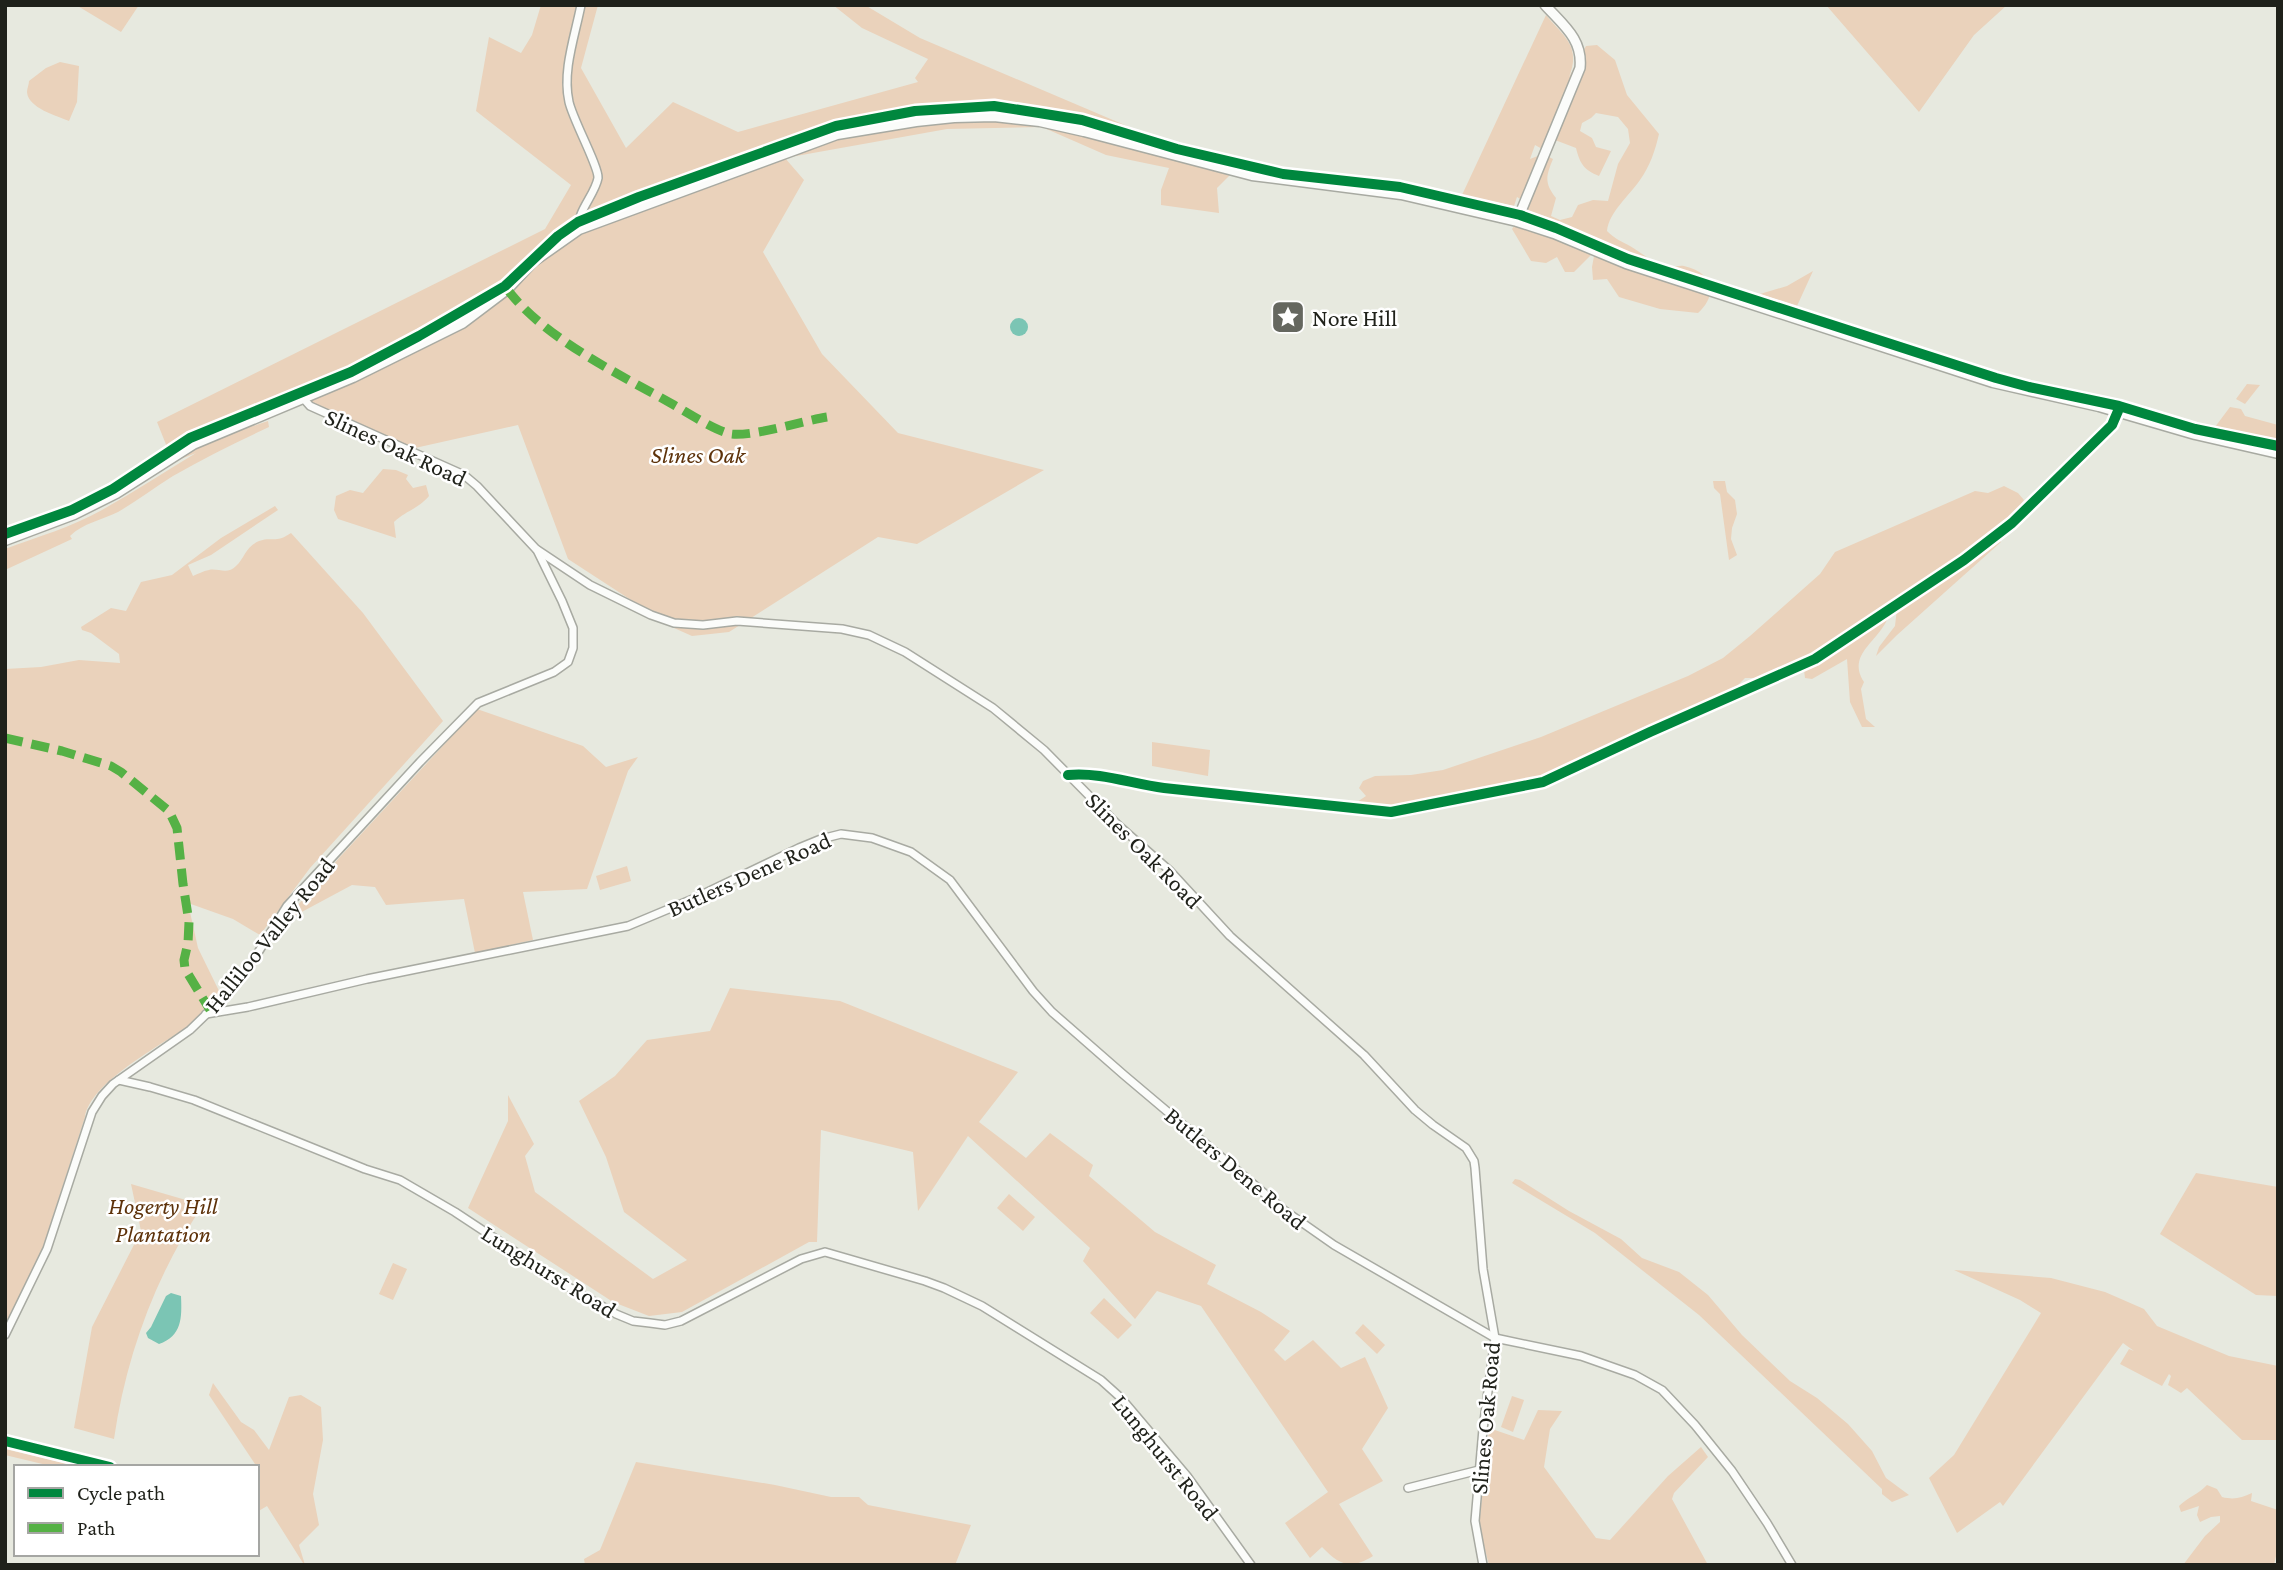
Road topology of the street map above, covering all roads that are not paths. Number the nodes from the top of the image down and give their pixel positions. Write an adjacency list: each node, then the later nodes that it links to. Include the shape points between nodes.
1 (581, 5): 4 (street, via 566,85 577,127 598,176)
2 (1545, 5): 3 (street, via 1577,40 1582,54)
3 (1517, 221): 4 (main road, via 1401,194 1252,174 1040,121 994,116 916,121 837,134); 6 (main road, via 1626,263 1993,383)
4 (579, 229): 5 (main road, via 532,262 507,289 462,323)
5 (303, 398): 7 (main road, via 193,444 74,514); 8 (street, Slines Oak Road, via 310,406 464,475)
6 (2278, 453)
7 (5, 540)
8 (537, 549): 9 (street, Slines Oak Road); 10 (street, Halliloo Valley Road)
9 (551, 559): 10 (street); 14 (street, Slines Oak Road, via 590,585 674,623 737,621 869,635 943,675 1020,730 1169,870 1230,936 1364,1055 1415,1110 1466,1147 1474,1161)
10 (545, 565): 11 (street, Halliloo Valley Road, via 573,628 568,662 478,703 287,906 254,959)
11 (206, 1014): 12 (street, Halliloo Valley Road); 14 (street, Butlers Dene Road, via 628,926 821,839 841,835 872,838 911,852 950,880 1052,1012 1284,1210 1334,1245)
12 (119, 1080): 13 (street, Halliloo Valley Road, via 92,1112 47,1249); 19 (street, Lunghurst Road, via 194,1100 400,1181 567,1286 633,1321 665,1325 681,1321 801,1259 825,1252 944,1288 982,1306 1101,1380 1121,1398 1187,1476)
13 (5, 1335)
14 (1494, 1338): 17 (street, Slines Oak Road); 21 (street, Butlers Dene Road, via 1581,1356 1662,1390 1727,1465)
15 (5, 1441): 16 (street)
16 (102, 1465)
17 (1479, 1470): 18 (street); 20 (street, Slines Oak Road, via 1475,1521)
18 (1408, 1488)
19 (1251, 1565)
20 (1483, 1565)
21 (1792, 1565)

